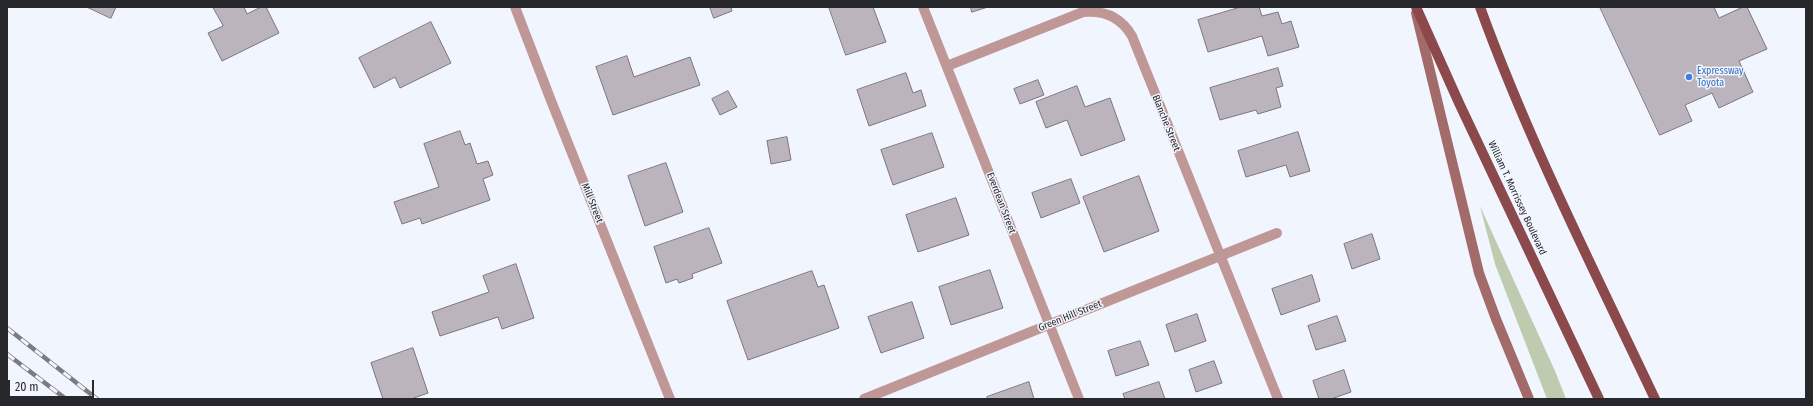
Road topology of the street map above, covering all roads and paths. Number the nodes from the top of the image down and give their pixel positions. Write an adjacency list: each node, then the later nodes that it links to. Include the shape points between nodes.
1 (515, 7): 9 (street, Mill Street)
2 (923, 7): 5 (street, Everdean Street)
3 (1415, 7): 13 (main road, via 1479,273); 14 (main road, William T. Morrissey Boulevard)
4 (1480, 7): 15 (main road, via 1534,140)
5 (947, 66): 7 (street, Blanche Street, via 1083,12 1100,12 1115,17 1132,36); 8 (street, Everdean Street)
6 (1277, 232): 7 (street, Green Hill Street)
7 (1220, 256): 8 (street, Green Hill Street); 12 (street, Blanche Street)
8 (1048, 324): 10 (street, Green Hill Street); 11 (street, Everdean Street)
9 (670, 399)
10 (864, 399)
11 (1079, 399)
12 (1278, 399)
13 (1528, 399)
14 (1599, 399)
15 (1655, 399)

